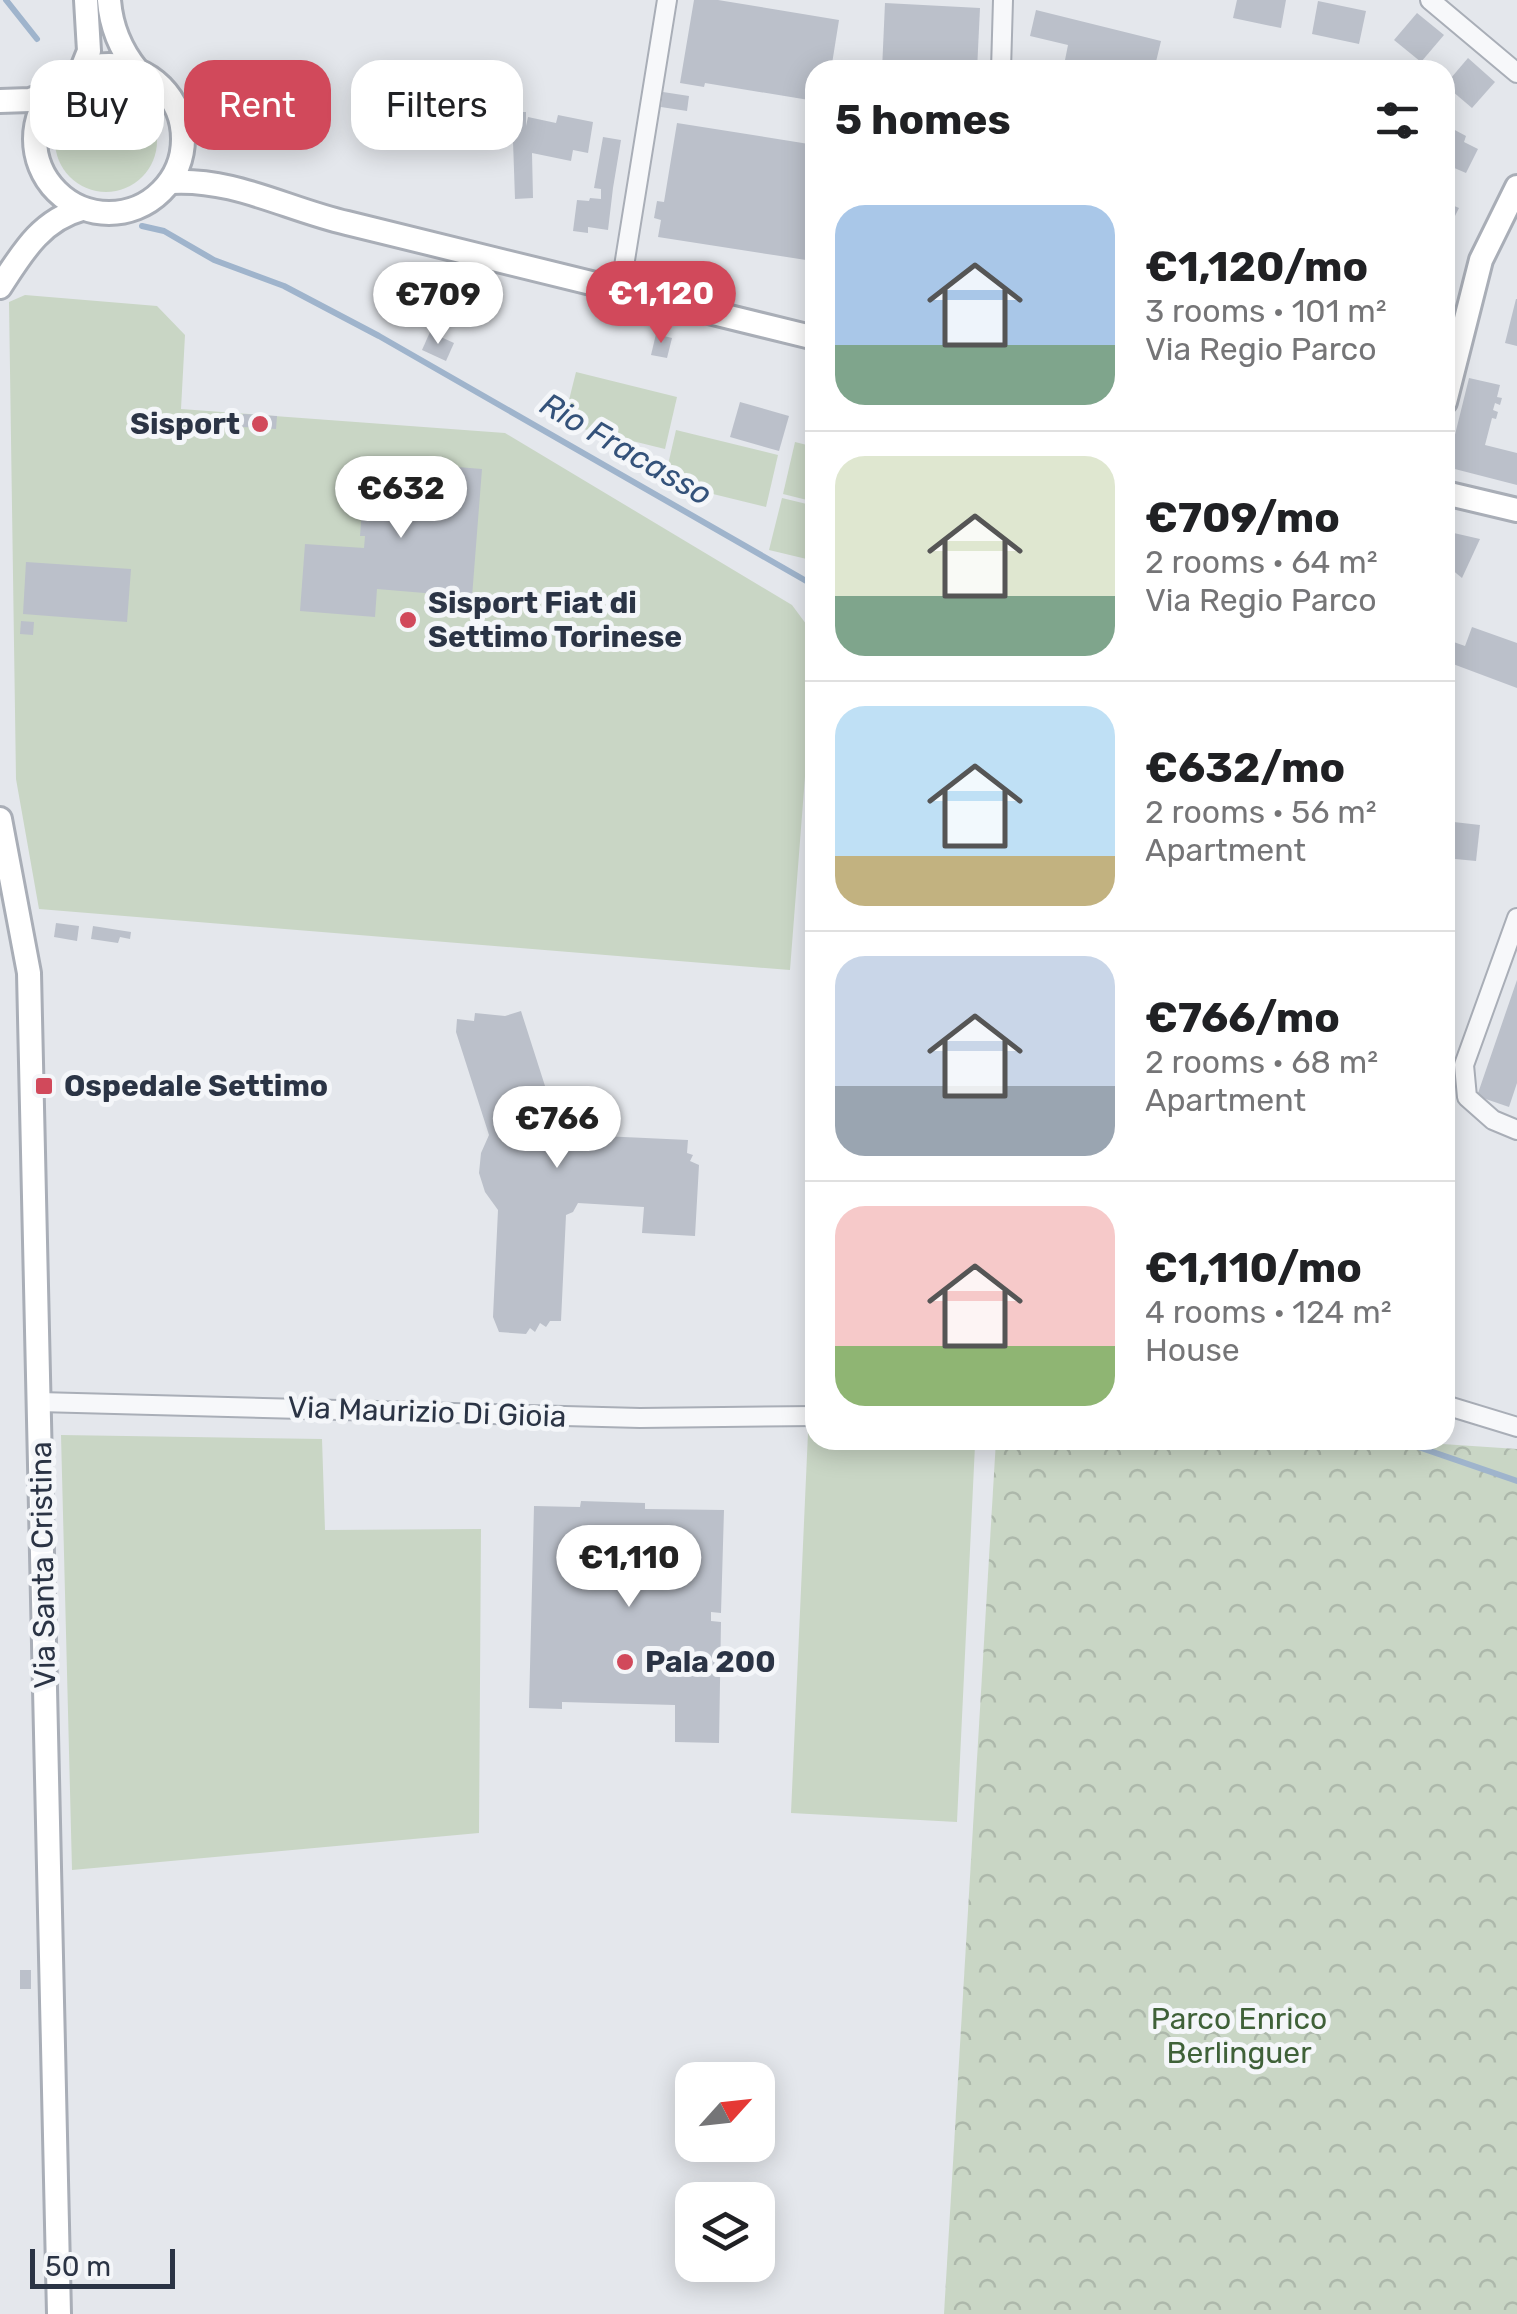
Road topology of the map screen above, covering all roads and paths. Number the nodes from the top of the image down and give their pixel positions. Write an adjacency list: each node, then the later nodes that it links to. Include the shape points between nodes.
1 (86, 0): 6 (street)
2 (109, 0): 7 (street, via 113,28)
3 (667, 0): 23 (street)
4 (1003, 0): 8 (street)
5 (1430, 0): 9 (street)
6 (85, 60)
7 (130, 60)
8 (1001, 60)
9 (1517, 73)
10 (164, 91): 14 (street, via 181,123)
11 (30, 100): 12 (street)
12 (0, 102): 13 (street)
13 (30, 130)
14 (183, 146): 17 (street); 18 (street)
15 (36, 150): 16 (street)
16 (42, 173): 20 (street); 21 (street)
17 (170, 182): 18 (street); 20 (street, via 131,211)
18 (234, 186): 23 (street, via 324,218)
19 (1517, 187): 25 (street, via 1480,260)
20 (82, 209): 21 (street)
21 (38, 234): 22 (street)
22 (0, 287)
23 (620, 290): 24 (street)
24 (805, 336)
25 (1455, 361)
26 (1455, 495): 27 (street)
27 (1517, 510)
28 (0, 819): 29 (street, Via Santa Cristina)
29 (6, 878): 32 (street, Via Santa Cristina, via 28,972)
30 (1517, 918): 31 (street, via 1464,1065 1467,1097)
31 (1517, 1130)
32 (40, 1402): 34 (street, Via Maurizio Di Gioia); 36 (street, Via Santa Cristina)
33 (1455, 1408): 35 (street)
34 (805, 1416)
35 (1517, 1427)
36 (60, 2314)

